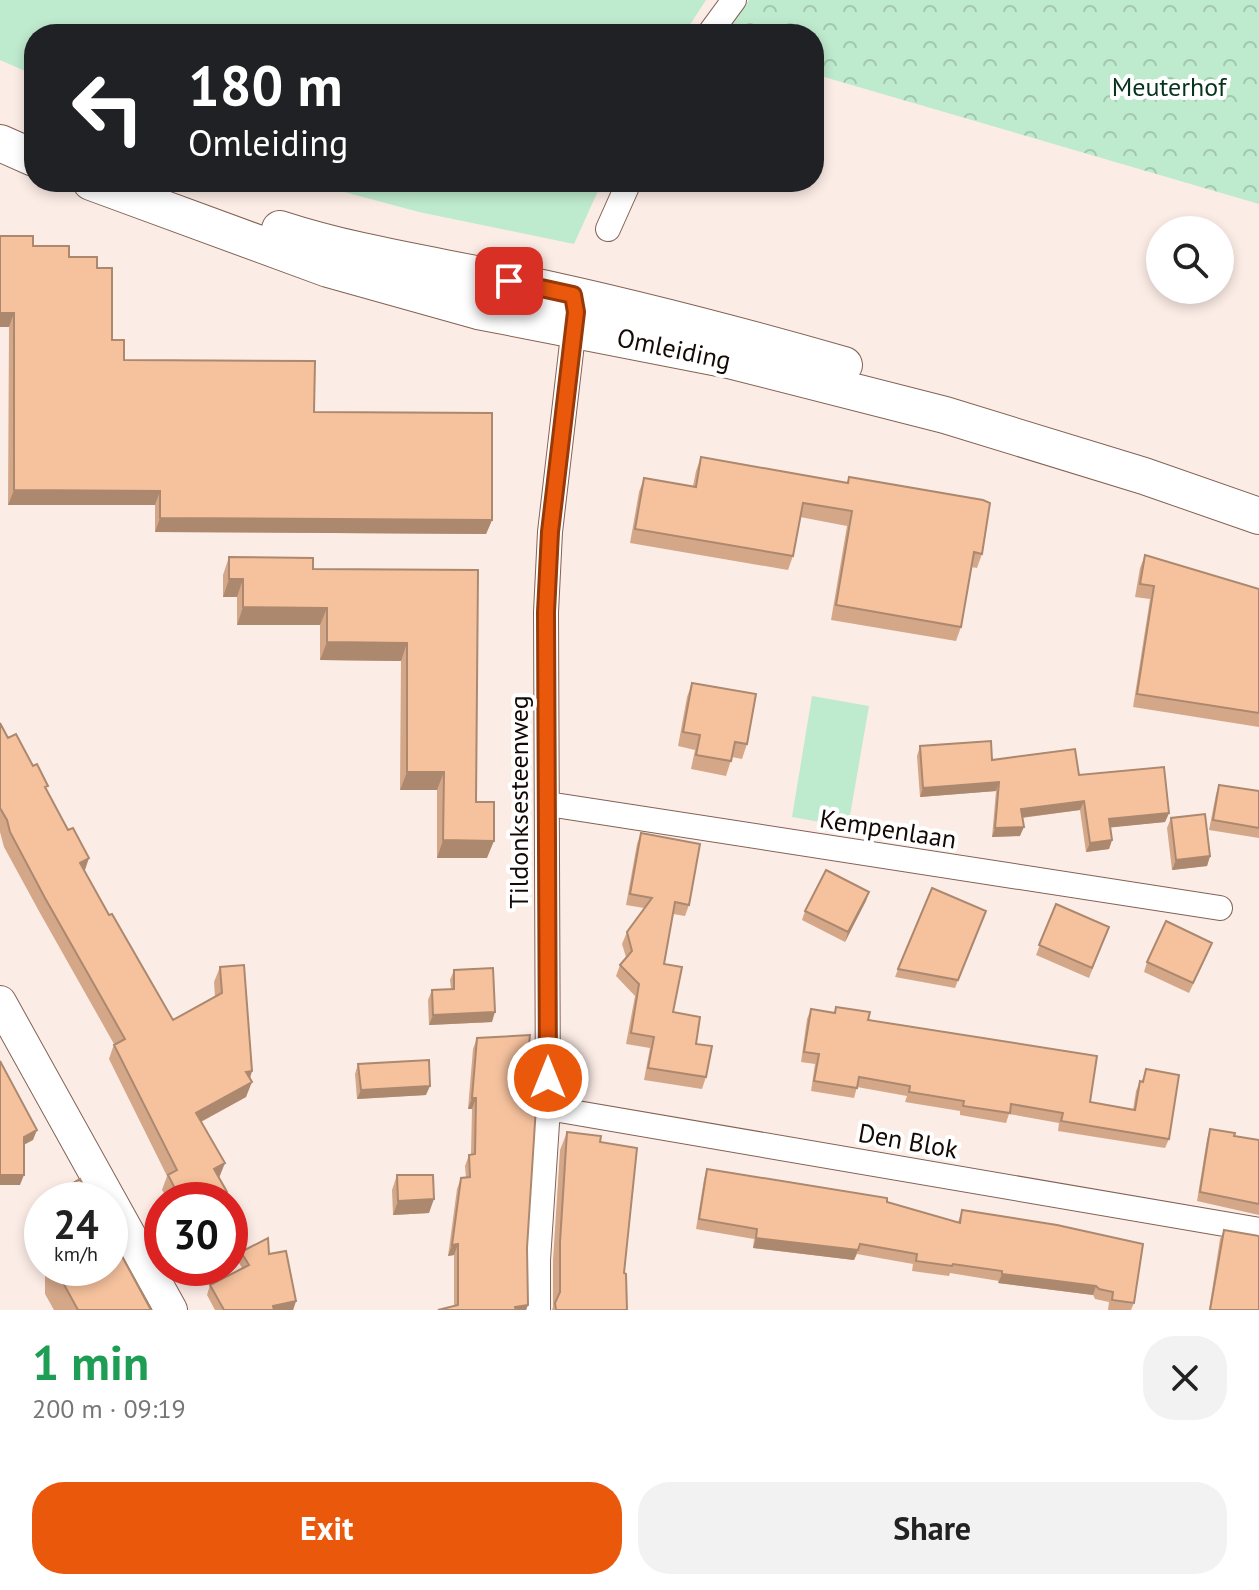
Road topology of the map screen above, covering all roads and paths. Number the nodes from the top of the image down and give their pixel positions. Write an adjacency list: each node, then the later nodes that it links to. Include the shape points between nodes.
1 (734, 0): 2 (street)
2 (716, 24)
3 (0, 120): 4 (main road)
4 (24, 131)
5 (0, 143): 6 (main road)
6 (24, 154)
7 (118, 192): 11 (main road, Omleiding, via 328,269 478,311)
8 (176, 192): 11 (main road, Omleiding, via 304,236)
9 (625, 192): 10 (street)
10 (608, 229)
11 (574, 312): 12 (main road, Omleiding, via 785,348 1112,442); 13 (main road, Omleiding, via 729,360 976,423); 14 (street, Tildonksesteenweg, via 550,532)
12 (1259, 491)
13 (1259, 516)
14 (548, 804): 15 (street, Kempenlaan); 17 (street, Tildonksesteenweg)
15 (1220, 908)
16 (0, 1002): 18 (street)
17 (548, 1108): 19 (street, Den Blok); 22 (street, Tildonksesteenweg)
18 (100, 1182)
19 (1259, 1230)
20 (128, 1232): 21 (street)
21 (171, 1310)
22 (538, 1310)

